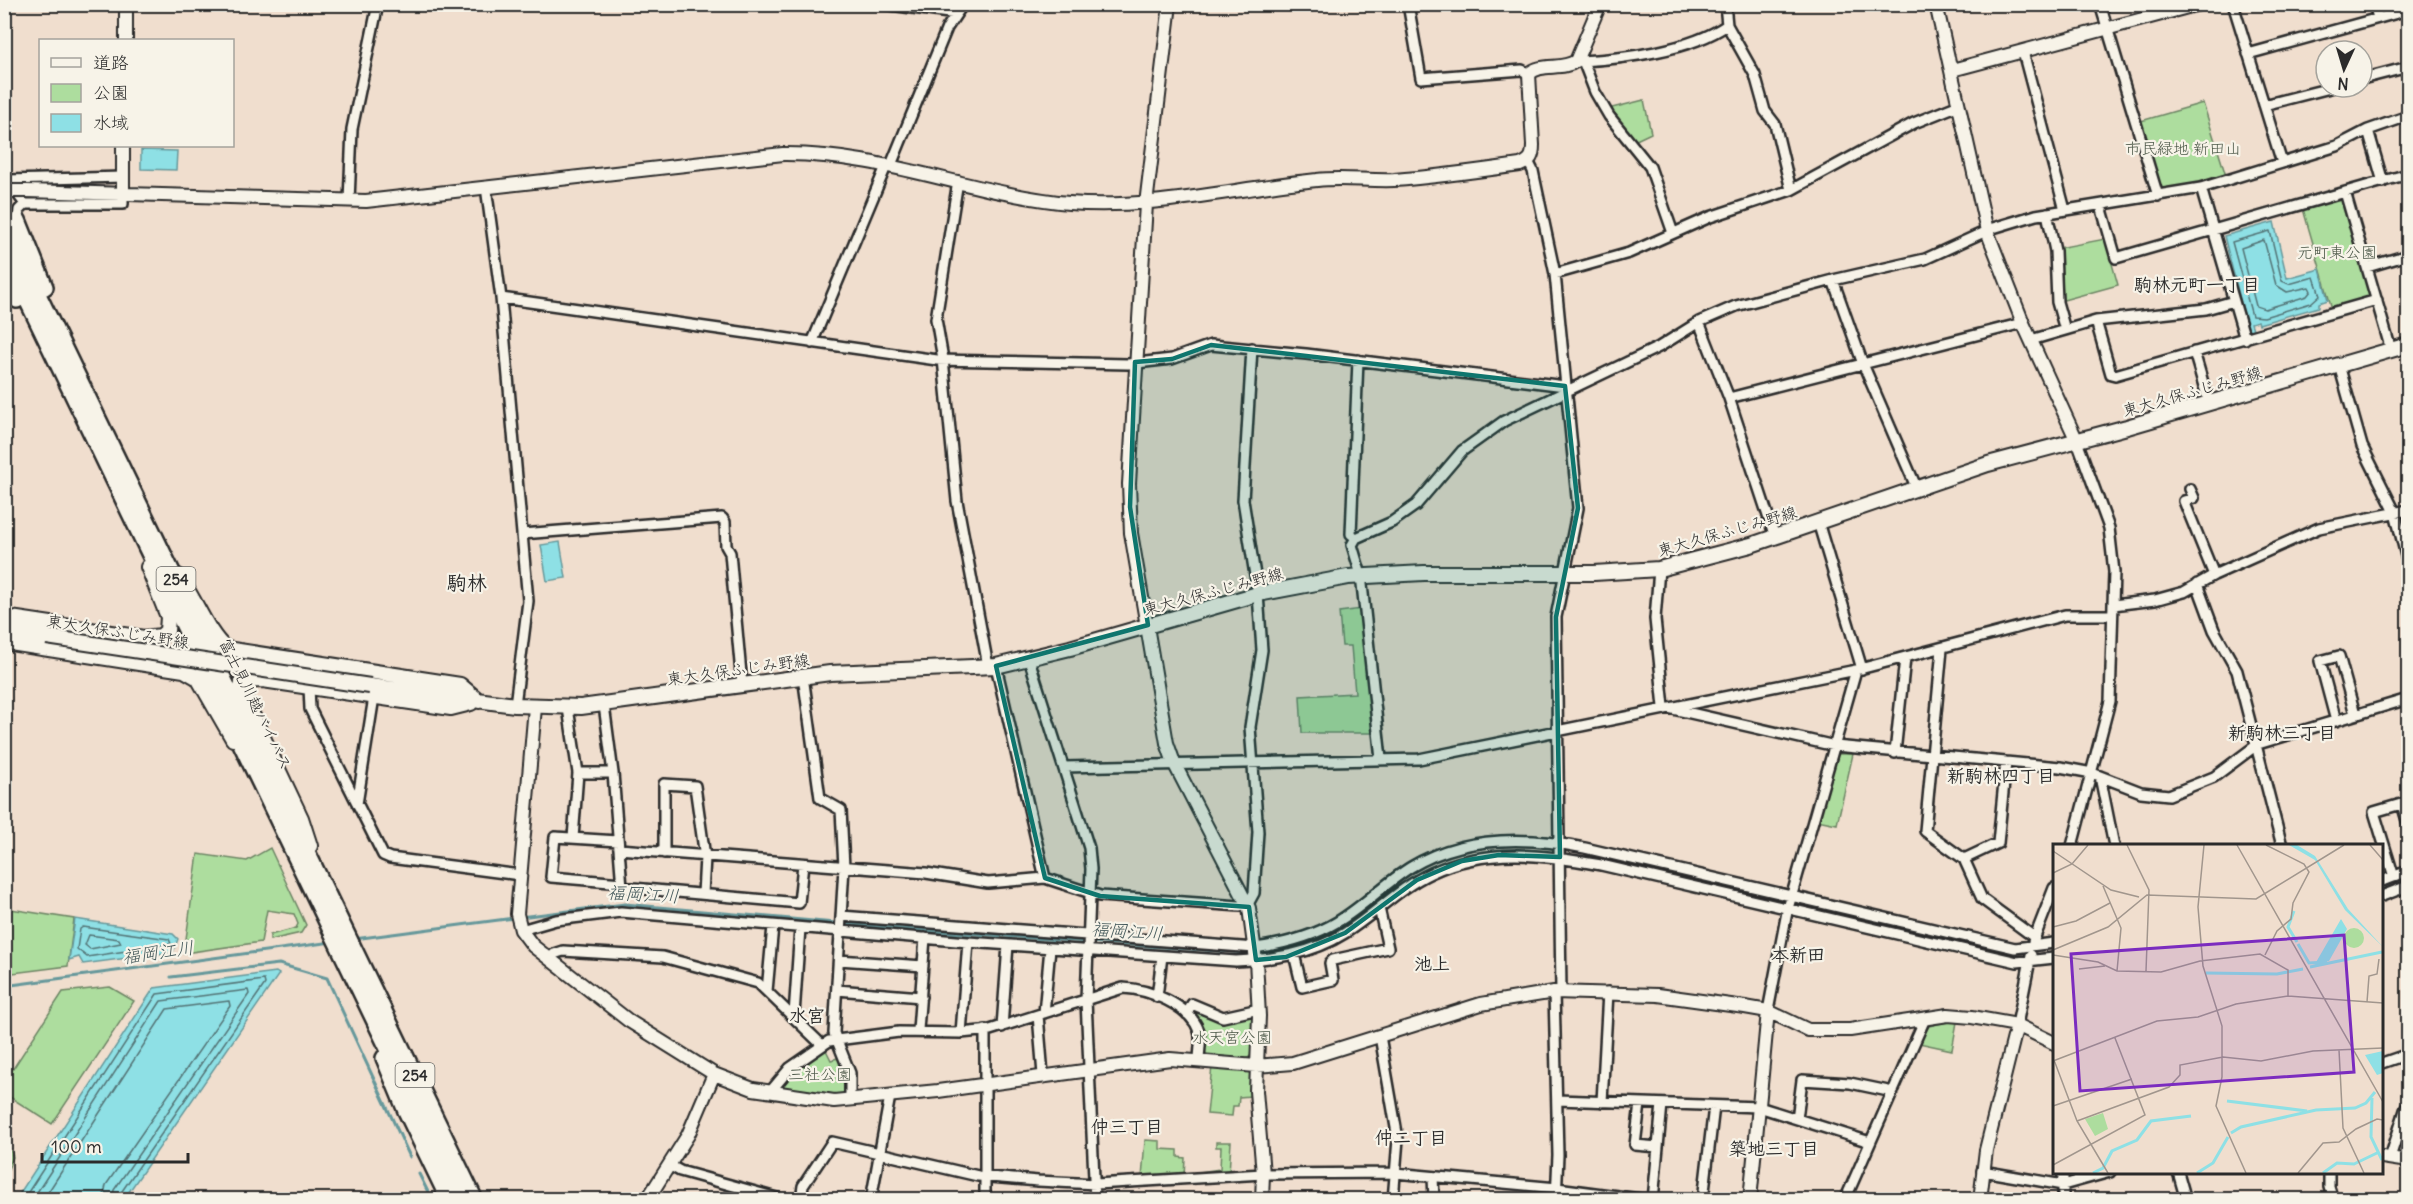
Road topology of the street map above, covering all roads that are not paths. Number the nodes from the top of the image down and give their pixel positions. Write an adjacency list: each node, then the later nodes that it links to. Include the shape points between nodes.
1 (126, 4): 19 (street)
2 (378, 4): 47 (street, via 352,129)
3 (883, 4): 15 (street)
4 (963, 4): 15 (street)
5 (1170, 4): 49 (street)
6 (1408, 4): 25 (street, via 1421,78 1522,70)
7 (1600, 4): 22 (street)
8 (1725, 4): 17 (street)
9 (1936, 4): 24 (street)
10 (2100, 4): 18 (street)
11 (2199, 4): 18 (street)
12 (2233, 4): 21 (street)
13 (2374, 4): 16 (street)
14 (2409, 10): 16 (street)
15 (956, 14): 35 (street)
16 (2378, 18): 21 (street)
17 (1727, 25): 22 (street, via 1686,45); 42 (street, via 1755,75 1765,111 1775,124)
18 (2108, 28): 20 (street); 45 (street)
19 (126, 39)
20 (2023, 52): 24 (street); 51 (street)
21 (2248, 54): 29 (street)
22 (1580, 61): 25 (street, via 1536,69); 56 (street, via 1609,116 1650,167)
23 (2409, 67): 26 (street)
24 (1952, 70): 28 (street)
25 (1529, 74): 33 (street, via 1533,154)
26 (2374, 76)
27 (2314, 92): 29 (street)
28 (1959, 105): 42 (street, via 1914,123); 55 (street)
29 (2264, 105): 34 (street)
30 (2409, 116): 31 (street)
31 (2368, 130): 34 (street, via 2337,146); 39 (street)
32 (123, 147): 37 (street)
33 (1528, 162): 49 (street, via 1421,178 1321,179); 60 (street)
34 (2282, 163): 41 (street)
35 (889, 165): 38 (street); 40 (street, via 828,154 783,154); 72 (street)
36 (2409, 174): 39 (street)
37 (123, 177): 46 (street); 48 (street, via 7,180)
38 (958, 181): 49 (street, via 1067,203); 78 (street, via 936,319)
39 (2383, 182): 44 (street)
40 (486, 188): 47 (street); 63 (street)
41 (2201, 188): 45 (street); 54 (street)
42 (1791, 190): 56 (street)
43 (4, 191): 46 (street, bridge)
44 (2345, 192): 54 (street); 59 (street)
45 (2158, 196): 50 (street)
46 (123, 199): 47 (street); 48 (street)
47 (350, 201)
48 (25, 204): 53 (street)
49 (1146, 204): 80 (street)
50 (2101, 206): 51 (street); 54 (street, via 2116,258)
51 (2065, 210): 52 (street)
52 (2047, 213): 55 (street); 69 (street, via 2055,251 2057,302)
53 (11, 222): 77 (highway, 254, via 56,315)
54 (2213, 229): 65 (street)
55 (1987, 231): 62 (street, via 1925,260); 68 (street)
56 (1673, 233): 60 (street, via 1629,253)
57 (4, 252): 77 (highway, 富士見川越バイパス / 254)
58 (2409, 255): 59 (street)
59 (2367, 267): 64 (street)
60 (1556, 274): 83 (street)
61 (4, 277): 77 (highway, 254)
62 (1833, 280): 67 (street, via 1736,306); 81 (street)
63 (501, 298): 72 (street); 93 (street)
64 (2377, 300): 70 (street); 75 (street)
65 (2234, 302): 66 (street, via 2206,309); 70 (street)
66 (2096, 321): 69 (street); 76 (street, via 2113,375)
67 (1699, 322): 83 (street, via 1659,347); 84 (street)
68 (2023, 323): 71 (street); 81 (street)
69 (2065, 330): 71 (street)
70 (2245, 339): 76 (street)
71 (2031, 340): 86 (street)
72 (812, 343): 78 (street)
73 (2409, 345): 75 (main road, 東大久保ふじみ野線)
74 (1252, 348): 79 (street); 80 (street, via 1211,345 1172,359); 104 (street, via 1243,500)
75 (2391, 350): 82 (main road, 東大久保ふじみ野線)
76 (2194, 352): 85 (street)
77 (62, 357): 87 (highway, 富士見川越バイパス / 254); 96 (highway, 富士見川越バイパス / 254)
78 (943, 359): 80 (street); 114 (street, via 957,501)
79 (1358, 360): 83 (street); 95 (street, via 1351,534)
80 (1135, 362): 108 (street, via 1130,507)
81 (1863, 364): 84 (street); 88 (street)
82 (2339, 365): 85 (main road, 東大久保ふじみ野線); 91 (street, via 2362,446)
83 (1565, 388): 95 (street, via 1484,434 1462,452 1416,505 1392,522); 99 (street, via 1578,508)
84 (1729, 398): 94 (street)
85 (2208, 403): 86 (main road, 東大久保ふじみ野線)
86 (2077, 441): 88 (main road, 東大久保ふじみ野線, via 1988,464); 105 (street, via 2109,528)
87 (115, 481): 107 (main road, via 127,524 164,604 169,621 167,631 161,636 144,638); 134 (highway, 富士見川越バイパス / 254)
88 (1917, 489): 92 (main road, 東大久保ふじみ野線)
89 (2190, 489): 101 (street, via 2194,498 2184,501)
90 (2409, 510): 91 (street)
91 (2395, 512): 97 (street); 101 (street, via 2319,528)
92 (1818, 522): 94 (main road, 東大久保ふじみ野線); 115 (street)
93 (522, 534): 117 (street, via 722,518 730,553); 122 (street, via 528,601)
94 (1775, 537): 98 (main road, 東大久保ふじみ野線)
95 (1356, 538): 100 (street, via 1352,545)
96 (166, 560): 121 (main road, via 226,649 460,685); 160 (highway, 富士見川越バイパス / 254)
97 (2409, 565): 102 (street)
98 (1659, 569): 99 (main road, 東大久保ふじみ野線); 125 (street, via 1655,619)
99 (1566, 573): 100 (main road, 東大久保ふじみ野線); 129 (street, via 1556,617)
100 (1360, 575): 104 (main road, 東大久保ふじみ野線); 135 (street)
101 (2214, 575): 103 (street)
102 (2409, 582)
103 (2197, 584): 105 (street, via 2155,600); 130 (street, via 2214,630 2237,672)
104 (1258, 594): 108 (main road, 東大久保ふじみ野線); 136 (street, via 1262,650 1250,727)
105 (2113, 605): 106 (street)
106 (2112, 615): 111 (street, via 2066,615); 142 (street, via 2110,701)
107 (4, 618)
108 (1148, 625): 112 (main road, 東大久保ふじみ野線); 138 (street)
109 (4, 631): 119 (main road, 東大久保ふじみ野線, bridge)
110 (4, 642): 134 (main road, via 184,669 198,678 227,730)
111 (1942, 649): 113 (street); 133 (street)
112 (1029, 658): 114 (main road, 東大久保ふじみ野線); 139 (street)
113 (1905, 658): 115 (street); 132 (street)
114 (992, 666): 116 (main road, 東大久保ふじみ野線); 162 (street)
115 (1859, 670): 125 (street); 131 (street)
116 (803, 676): 117 (main road, 東大久保ふじみ野線); 157 (street, via 820,798 841,810)
117 (742, 685): 123 (main road, 東大久保ふじみ野線)
118 (309, 687): 119 (main road); 144 (street, via 310,709); 160 (main road, via 250,679 242,681 240,689 301,818)
119 (372, 691): 121 (main road, 東大久保ふじみ野線); 144 (street)
120 (2409, 699): 127 (street)
121 (479, 701): 122 (main road, 東大久保ふじみ野線)
122 (515, 705): 124 (main road, 東大久保ふじみ野線)
123 (604, 705): 126 (main road, 東大久保ふじみ野線); 141 (street)
124 (535, 707): 126 (main road, 東大久保ふじみ野線); 159 (street)
125 (1664, 707): 129 (street); 131 (street)
126 (568, 708): 140 (street)
127 (2355, 714): 128 (street); 128 (street, via 2339,656 2320,661)
128 (2336, 721): 130 (street)
129 (1557, 730): 135 (street, via 1449,755); 147 (street)
130 (2258, 744): 142 (street, via 2222,772 2169,795 2141,792); 150 (street)
131 (1835, 746): 132 (street); 169 (street)
132 (1895, 753): 133 (street)
133 (1932, 755): 137 (street); 155 (street, via 1925,831)
134 (248, 757): 178 (highway, 富士見川越バイパス / 254)
135 (1381, 759): 136 (street)
136 (1254, 762): 138 (street); 171 (street, via 1258,832 1254,893)
137 (2006, 762): 142 (street); 155 (street, via 1998,843)
138 (1174, 763): 139 (street); 171 (street)
139 (1064, 767): 168 (street, via 1089,848)
140 (578, 773): 141 (street); 146 (street)
141 (614, 773): 151 (street)
142 (2096, 774): 148 (street); 149 (street)
143 (2405, 802): 145 (street); 161 (street, via 2374,812)
144 (357, 804): 159 (street, via 379,849 390,858)
145 (2409, 824)
146 (573, 838): 151 (street); 164 (street, via 555,837 551,878)
147 (1560, 843): 154 (street); 169 (street); 188 (street, via 1507,840 1455,848 1413,866 1321,931)
148 (2073, 844)
149 (2114, 844)
150 (2282, 844)
151 (619, 845): 152 (street); 164 (street)
152 (664, 853): 153 (street); 153 (street, via 664,784 695,786)
153 (705, 857): 156 (street); 167 (street)
154 (1560, 857): 172 (street, via 1498,855 1462,861 1417,880); 173 (street); 198 (street)
155 (1964, 859): 182 (street, via 1982,899)
156 (803, 864): 157 (street); 167 (street, via 799,903)
157 (844, 867): 162 (street, via 956,877 988,884); 175 (street)
158 (2409, 871): 161 (street)
159 (520, 874): 174 (street)
160 (319, 876): 178 (highway, 富士見川越バイパス / 254)
161 (2394, 877): 163 (street)
162 (1045, 878): 168 (street)
163 (2383, 882)
164 (622, 883): 167 (street, via 622,887)
165 (2409, 886): 170 (street)
166 (2053, 893): 182 (street)
167 (703, 894)
168 (1092, 894): 171 (street); 179 (street)
169 (1791, 896): 173 (street); 182 (street, via 2014,948)
170 (2383, 896)
171 (1248, 904): 188 (street)
172 (1379, 908): 189 (street, via 1345,933); 189 (street, via 1388,948 1333,960 1333,980 1302,987)
173 (1787, 909): 194 (street, via 1957,950); 204 (street)
174 (519, 922): 176 (street, via 531,925 621,912); 192 (street, via 534,946)
175 (840, 923): 177 (street); 179 (street); 180 (street); 193 (street)
176 (773, 926): 177 (street); 197 (street)
177 (800, 928): 207 (street)
178 (341, 936): 187 (highway, 富士見川越バイパス / 254)
179 (1090, 937): 186 (street); 188 (street)
180 (925, 938): 181 (street); 195 (street)
181 (968, 942): 184 (street); 214 (street)
182 (2033, 942): 183 (street); 194 (street)
183 (2053, 942)
184 (1008, 945): 185 (street); 211 (street)
185 (1050, 948): 186 (street); 205 (street)
186 (1089, 951): 190 (street); 202 (street)
187 (349, 952): 209 (highway, 富士見川越バイパス / 254); 259 (highway, 富士見川越バイパス / 254)
188 (1255, 954): 189 (street); 190 (street); 203 (street)
189 (1294, 954)
190 (1162, 956): 201 (street)
191 (2053, 958): 194 (street)
192 (550, 959): 197 (street, via 563,951 663,957 758,983); 224 (street, via 629,1021)
193 (838, 960): 195 (street); 196 (street)
194 (2030, 961): 210 (street)
195 (923, 966): 200 (street)
196 (837, 990): 200 (street); 216 (street)
197 (767, 991): 207 (street)
198 (1558, 992): 199 (street); 215 (street, via 1481,1004); 231 (street)
199 (1608, 992): 204 (street); 232 (street)
200 (921, 997): 212 (street)
201 (1157, 997): 202 (street, via 1122,988); 206 (street)
202 (1086, 1000): 205 (street); 223 (street)
203 (1259, 1010): 206 (street, via 1223,1017 1192,1004); 222 (street)
204 (1768, 1011): 208 (street, via 1808,1030 1850,1030); 237 (street)
205 (1041, 1014): 211 (street); 225 (street)
206 (1186, 1014): 220 (street, via 1196,1023 1200,1034)
207 (794, 1015): 218 (street)
208 (1924, 1020): 210 (street, via 1948,1015); 228 (street)
209 (376, 1024): 257 (highway, via 387,1068); 258 (highway, 富士見川越バイパス / 254)
210 (2017, 1025): 217 (street); 245 (street)
211 (1002, 1027): 213 (street)
212 (918, 1030): 214 (street); 216 (street)
213 (985, 1030): 214 (street); 226 (street)
214 (961, 1033)
215 (1380, 1036): 222 (street, via 1293,1063); 246 (street, via 1398,1139)
216 (836, 1039): 218 (street); 230 (street, via 850,1073)
217 (2053, 1042)
218 (821, 1044): 227 (street, via 790,1068)
219 (2409, 1054): 221 (street)
220 (1199, 1060): 222 (street); 223 (street, via 1170,1059)
221 (2383, 1063)
222 (1256, 1065): 247 (street)
223 (1090, 1069): 225 (street); 254 (street)
224 (714, 1074): 227 (street); 244 (street, via 697,1118)
225 (1043, 1075): 226 (street)
226 (985, 1084): 229 (street); 253 (street)
227 (770, 1092): 230 (street)
228 (1893, 1092): 238 (street, via 1850,1083 1802,1080); 239 (street)
229 (890, 1096): 230 (street); 241 (street)
230 (850, 1100)
231 (1557, 1100): 232 (street); 256 (street)
232 (1602, 1102): 233 (street)
233 (1640, 1104): 234 (street); 240 (street, via 1635,1145)
234 (1662, 1104): 236 (street); 240 (street)
235 (2409, 1105): 242 (street)
236 (1714, 1106): 237 (street); 272 (street)
237 (1759, 1107): 238 (street); 273 (street)
238 (1797, 1119): 239 (street)
239 (1870, 1142): 274 (street)
240 (1658, 1147): 271 (street)
241 (880, 1153): 253 (street); 262 (street, via 832,1142 803,1186); 263 (street)
242 (2386, 1158): 243 (street)
243 (2409, 1161)
244 (669, 1165): 260 (street); 261 (street)
245 (1982, 1171): 255 (street); 275 (street)
246 (1395, 1173): 247 (street); 252 (street); 267 (street)
247 (1263, 1174): 254 (street); 266 (street)
248 (2063, 1174): 255 (street)
249 (2106, 1174): 255 (street)
250 (2178, 1174): 277 (street)
251 (2329, 1174): 278 (street)
252 (1433, 1177): 256 (street); 268 (street)
253 (986, 1178): 254 (street); 264 (street)
254 (1096, 1184): 265 (street)
255 (2063, 1185): 276 (street)
256 (1557, 1188): 269 (street); 270 (street)
257 (449, 1200)
258 (461, 1200)
259 (475, 1200)
260 (647, 1200)
261 (784, 1200)
262 (801, 1200)
263 (871, 1200)
264 (985, 1200)
265 (1095, 1200)
266 (1262, 1200)
267 (1393, 1200)
268 (1434, 1200)
269 (1556, 1200)
270 (1648, 1200)
271 (1653, 1200)
272 (1703, 1200)
273 (1750, 1200)
274 (1845, 1200)
275 (1980, 1200)
276 (2062, 1200)
277 (2186, 1200)
278 (2333, 1200)

